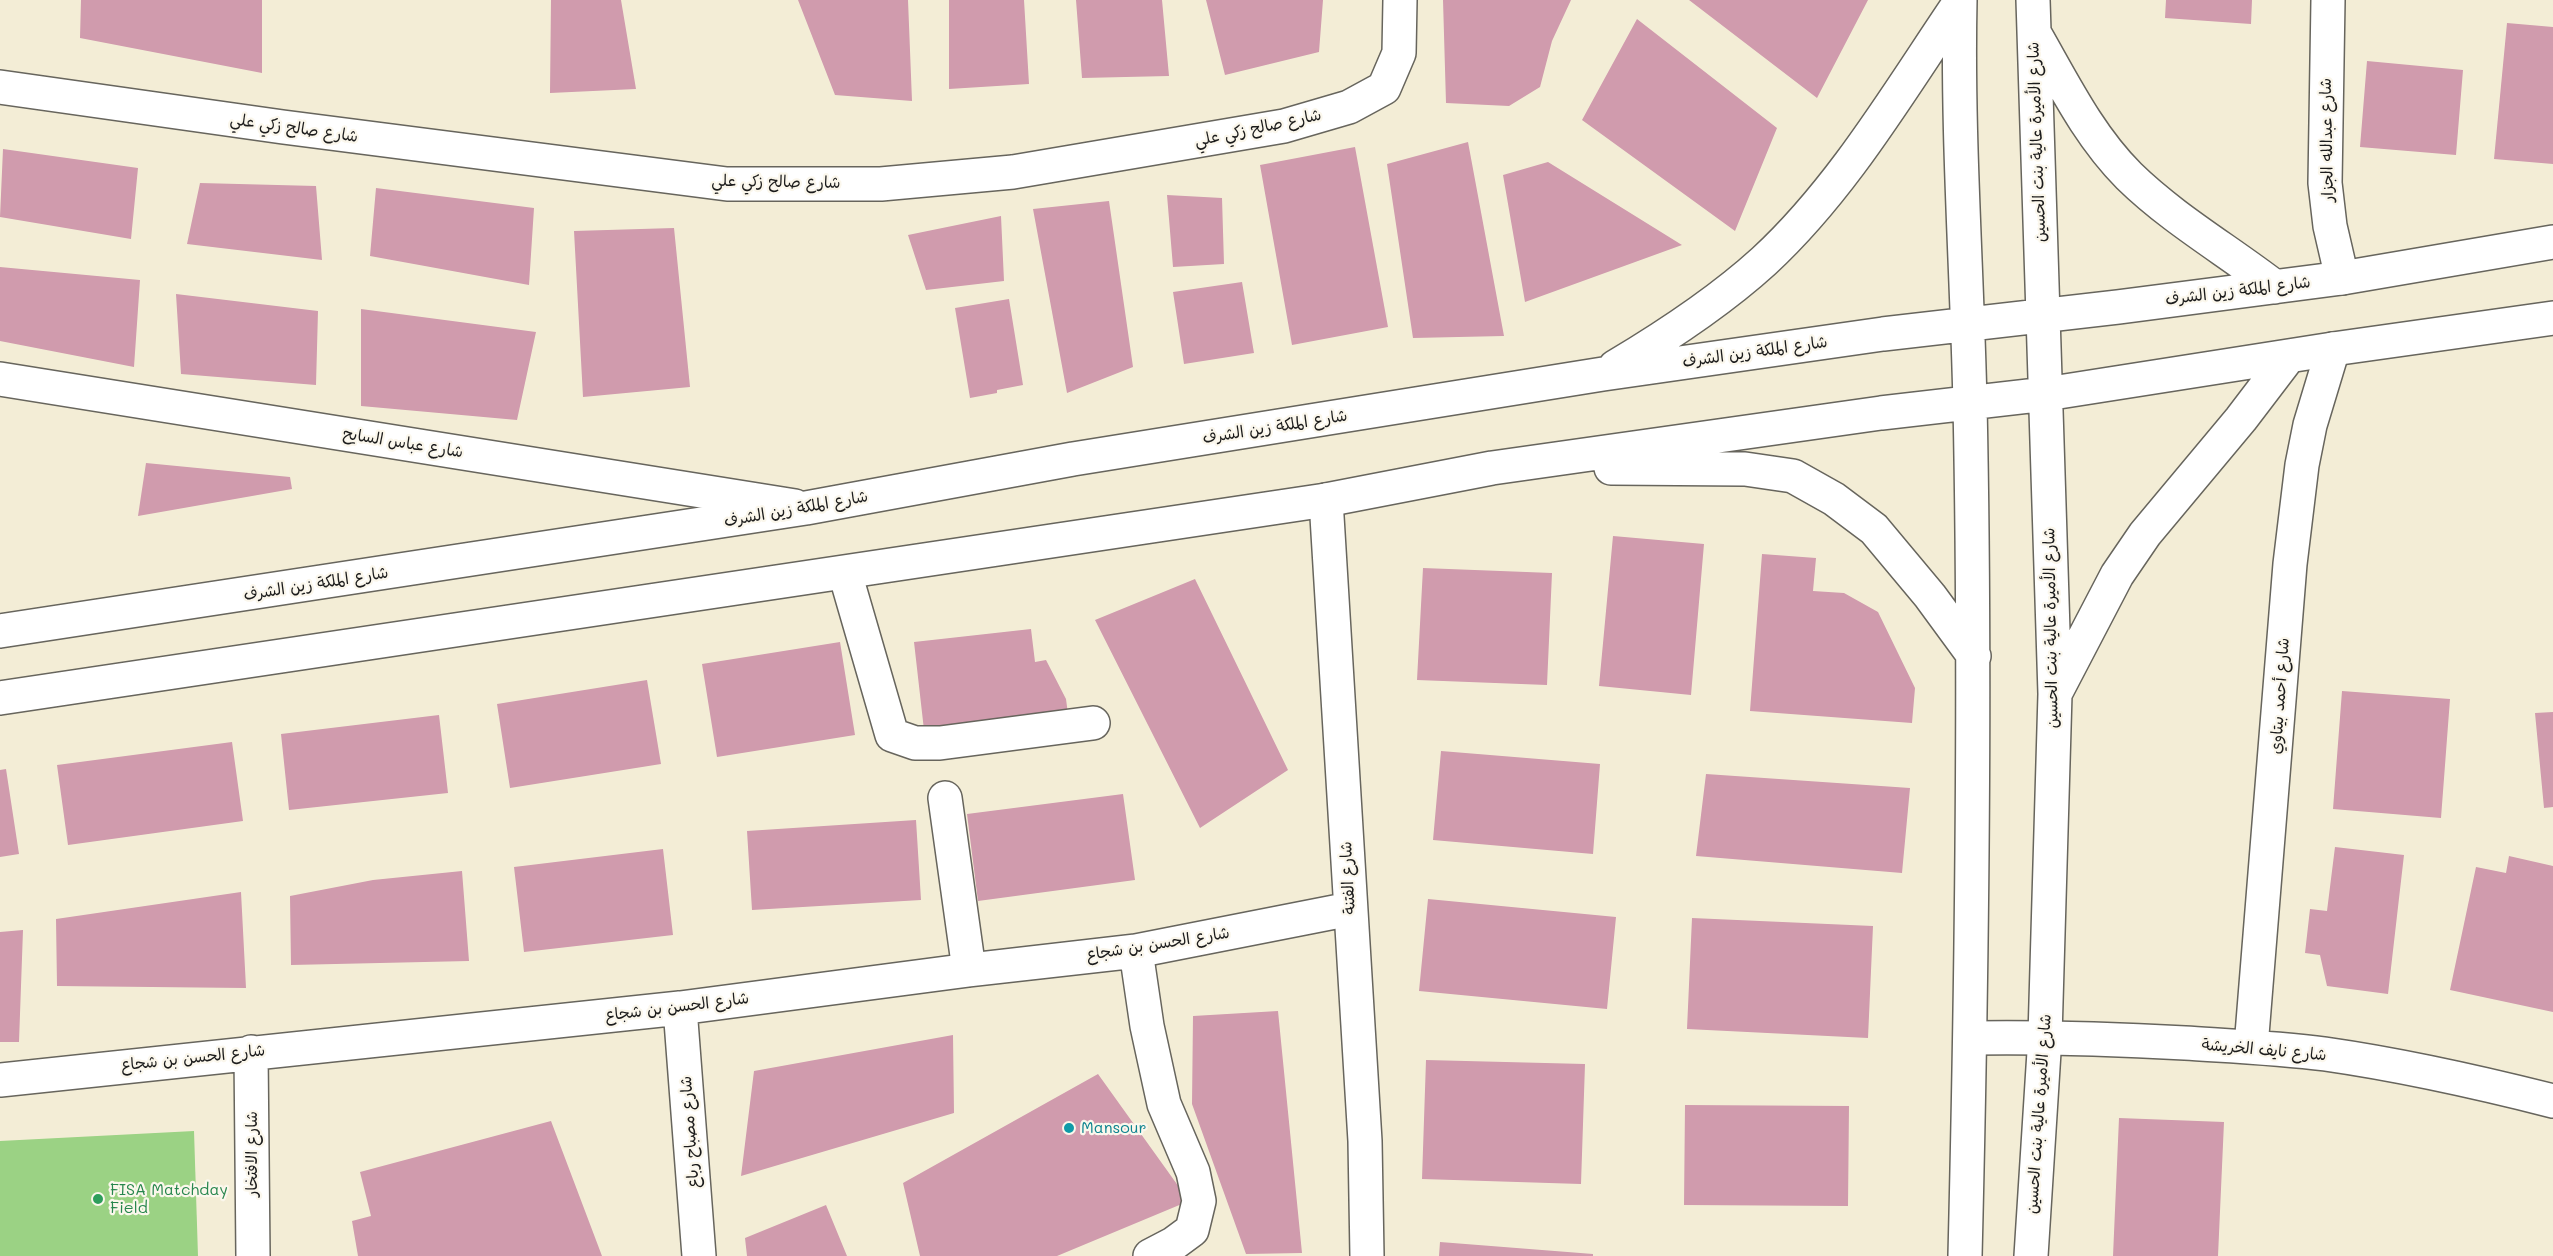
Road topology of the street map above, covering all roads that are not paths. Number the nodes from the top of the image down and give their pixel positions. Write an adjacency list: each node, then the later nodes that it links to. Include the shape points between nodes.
1 (1400, 0): 5 (main road, شارع صالح زكي علي, via 1399,53 1383,88 1349,107 1284,126 1047,166 881,184 727,184)
2 (2328, 0): 7 (main road, شارع عبدالله الجزار, via 2325,183)
3 (1960, 1): 11 (main road, via 1959,120); 14 (main road, via 1875,128 1795,230 1724,294 1659,341)
4 (2033, 14): 8 (main road, via 2079,112 2129,176); 9 (main road, شارع الأميرة عالية بنت الحسين)
5 (0, 87)
6 (2553, 242): 7 (main road, شارع الملكة زين الشرف)
7 (2342, 278): 8 (main road, شارع الملكة زين الشرف)
8 (2275, 287): 9 (main road, شارع الملكة زين الشرف)
9 (2044, 315): 11 (main road, شارع الملكة زين الشرف); 16 (main road, شارع الأميرة عالية بنت الحسين)
10 (2553, 318): 12 (main road)
11 (1967, 323): 14 (main road, شارع الملكة زين الشرف); 17 (main road)
12 (2333, 349): 13 (main road); 34 (main road, شارع أحمد بيتاوي, via 2310,425 2291,553)
13 (2289, 356): 16 (main road); 24 (main road, via 2145,534 2117,575)
14 (1603, 374): 20 (main road, شارع الملكة زين الشرف, via 1073,459)
15 (0, 379): 20 (main road, شارع عباس السايح)
16 (2046, 394): 17 (main road); 24 (main road, شارع الأميرة عالية بنت الحسين)
17 (1970, 404): 18 (main road); 23 (main road)
18 (1492, 468): 19 (main road); 23 (main road, via 1745,469 1793,476 1834,499 1874,529)
19 (1326, 500): 21 (main road); 28 (main road, شارع الفتنة)
20 (806, 508): 22 (main road, شارع الملكة زين الشرف)
21 (845, 573): 25 (main road); 26 (main road, via 892,735 915,743 940,743)
22 (0, 631)
23 (1974, 656): 33 (main road)
24 (2055, 694): 32 (main road, شارع الأميرة عالية بنت الحسين)
25 (0, 698)
26 (1093, 723)
27 (945, 798): 30 (main road)
28 (1350, 909): 29 (main road, شارع الحسن بن شجاع); 41 (main road, شارع الفتنة, via 1365,1141)
29 (1136, 951): 30 (main road, شارع الحسن بن شجاع); 40 (main road, via 1164,1104 1193,1172 1199,1201 1192,1230)
30 (969, 970): 31 (main road, شارع الحسن بن شجاع)
31 (680, 1008): 35 (main road, شارع الحسن بن شجاع); 39 (main road, شارع مصباح رباع)
32 (2045, 1036): 33 (main road, شارع نايف الخريشة); 34 (main road, شارع نايف الخريشة); 43 (main road, شارع الأميرة عالية بنت الحسين)
33 (1971, 1038): 42 (main road)
34 (2251, 1047): 37 (main road, شارع نايف الخريشة, via 2393,1065)
35 (251, 1052): 36 (main road, شارع الحسن بن شجاع); 38 (main road, شارع الافتخار)
36 (0, 1080)
37 (2553, 1101)
38 (253, 1256)
39 (699, 1256)
40 (1150, 1256)
41 (1367, 1256)
42 (1965, 1256)
43 (2031, 1256)

